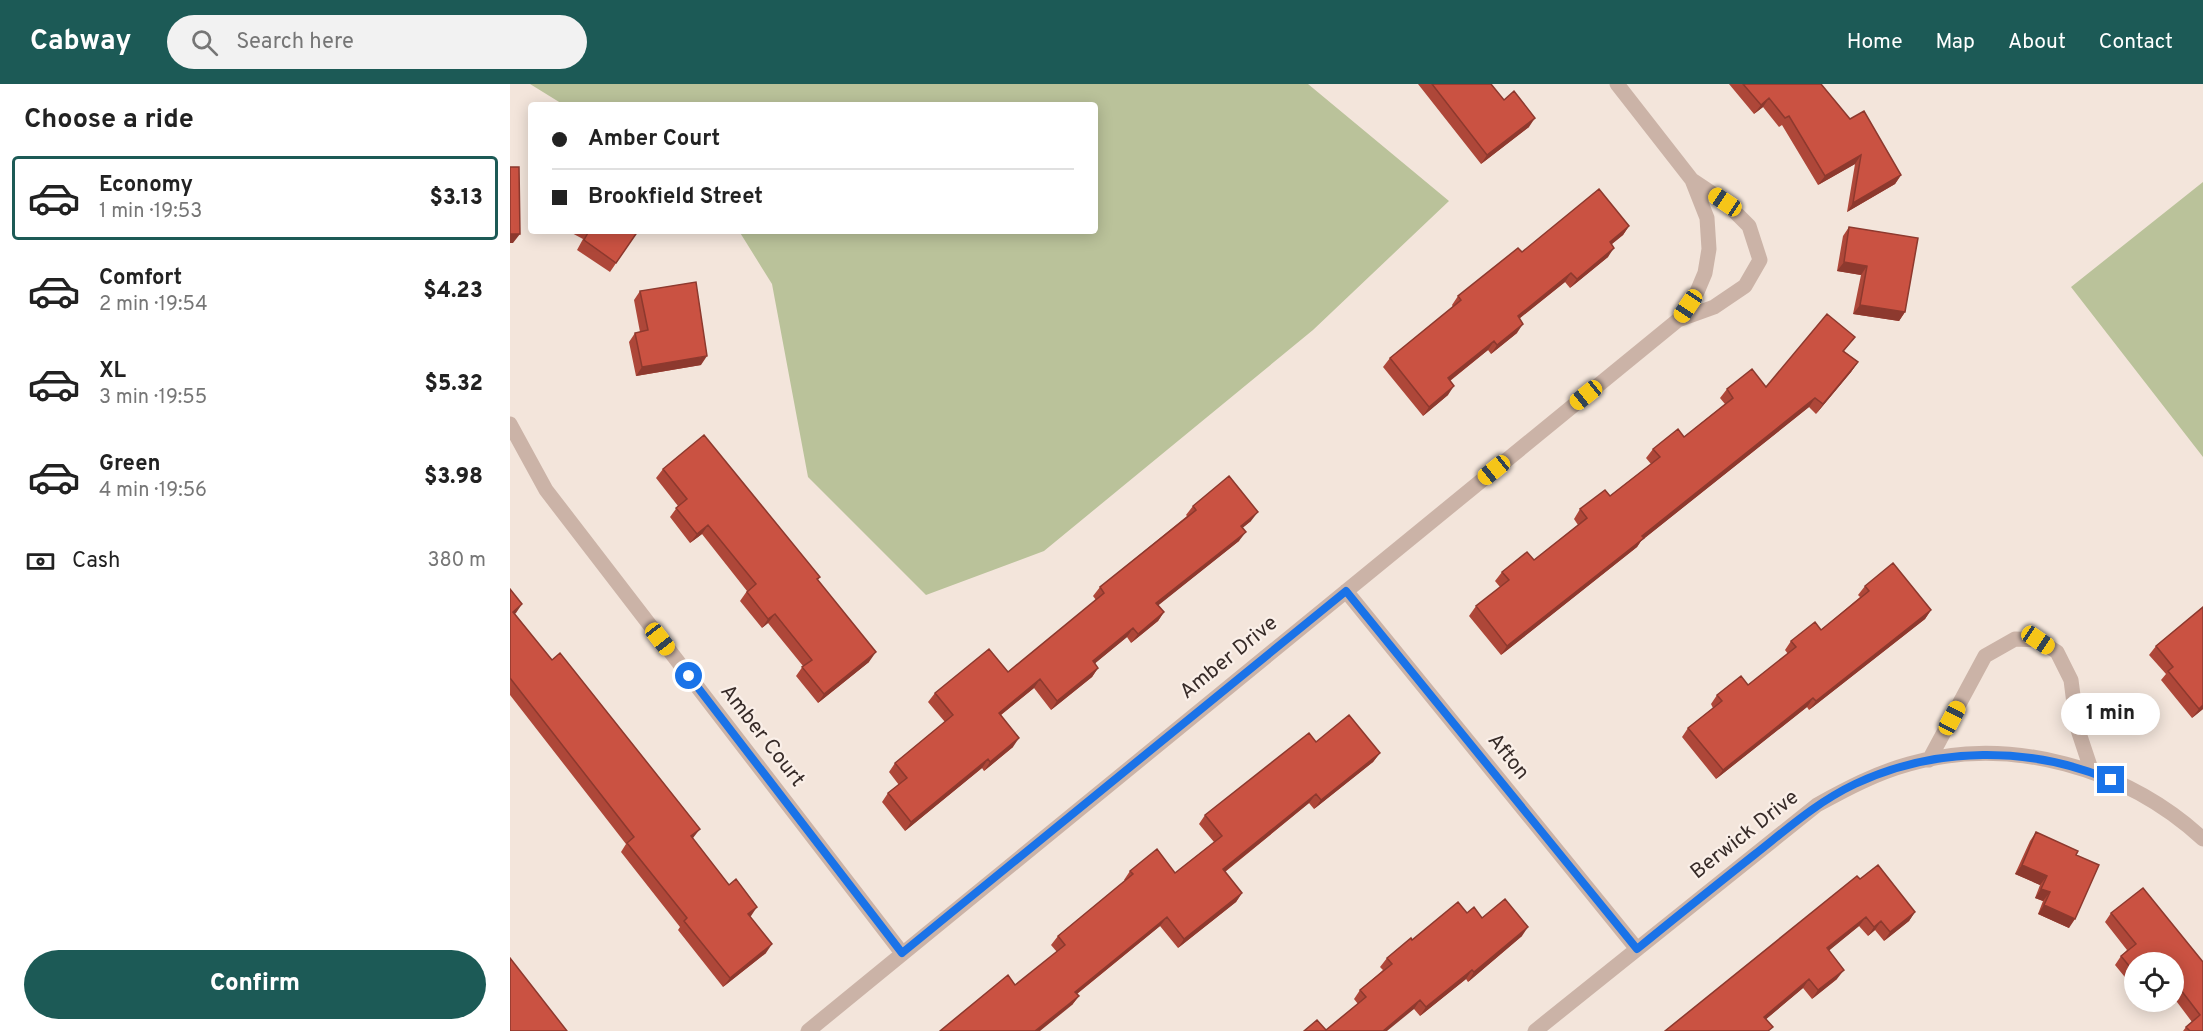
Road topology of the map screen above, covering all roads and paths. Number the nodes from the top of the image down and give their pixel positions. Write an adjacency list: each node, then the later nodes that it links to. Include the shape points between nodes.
1 (1617, 84): 2 (street)
2 (1692, 180): 3 (street, Amber Drive, via 1707,218 1709,249 1697,292); 3 (street, Amber Drive, via 1725,202 1749,225 1760,260 1745,286 1714,307)
3 (1678, 320): 5 (street, Amber Drive)
4 (510, 424): 10 (street, Amber Court, via 546,490)
5 (1346, 591): 9 (street, Afton); 10 (street, Amber Drive)
6 (1929, 760): 7 (street, Berwick Drive, via 1963,755 2019,756); 7 (street, via 1985,656 2015,639 2038,640 2057,652 2072,680 2077,727); 9 (street, Berwick Drive, via 1856,784 1817,805)
7 (2092, 772): 8 (street, Berwick Drive, via 2162,806)
8 (2203, 839)
9 (1637, 949): 12 (street, Berwick Drive)
10 (902, 953): 11 (street, Amber Drive)
11 (808, 1031)
12 (1535, 1031)

